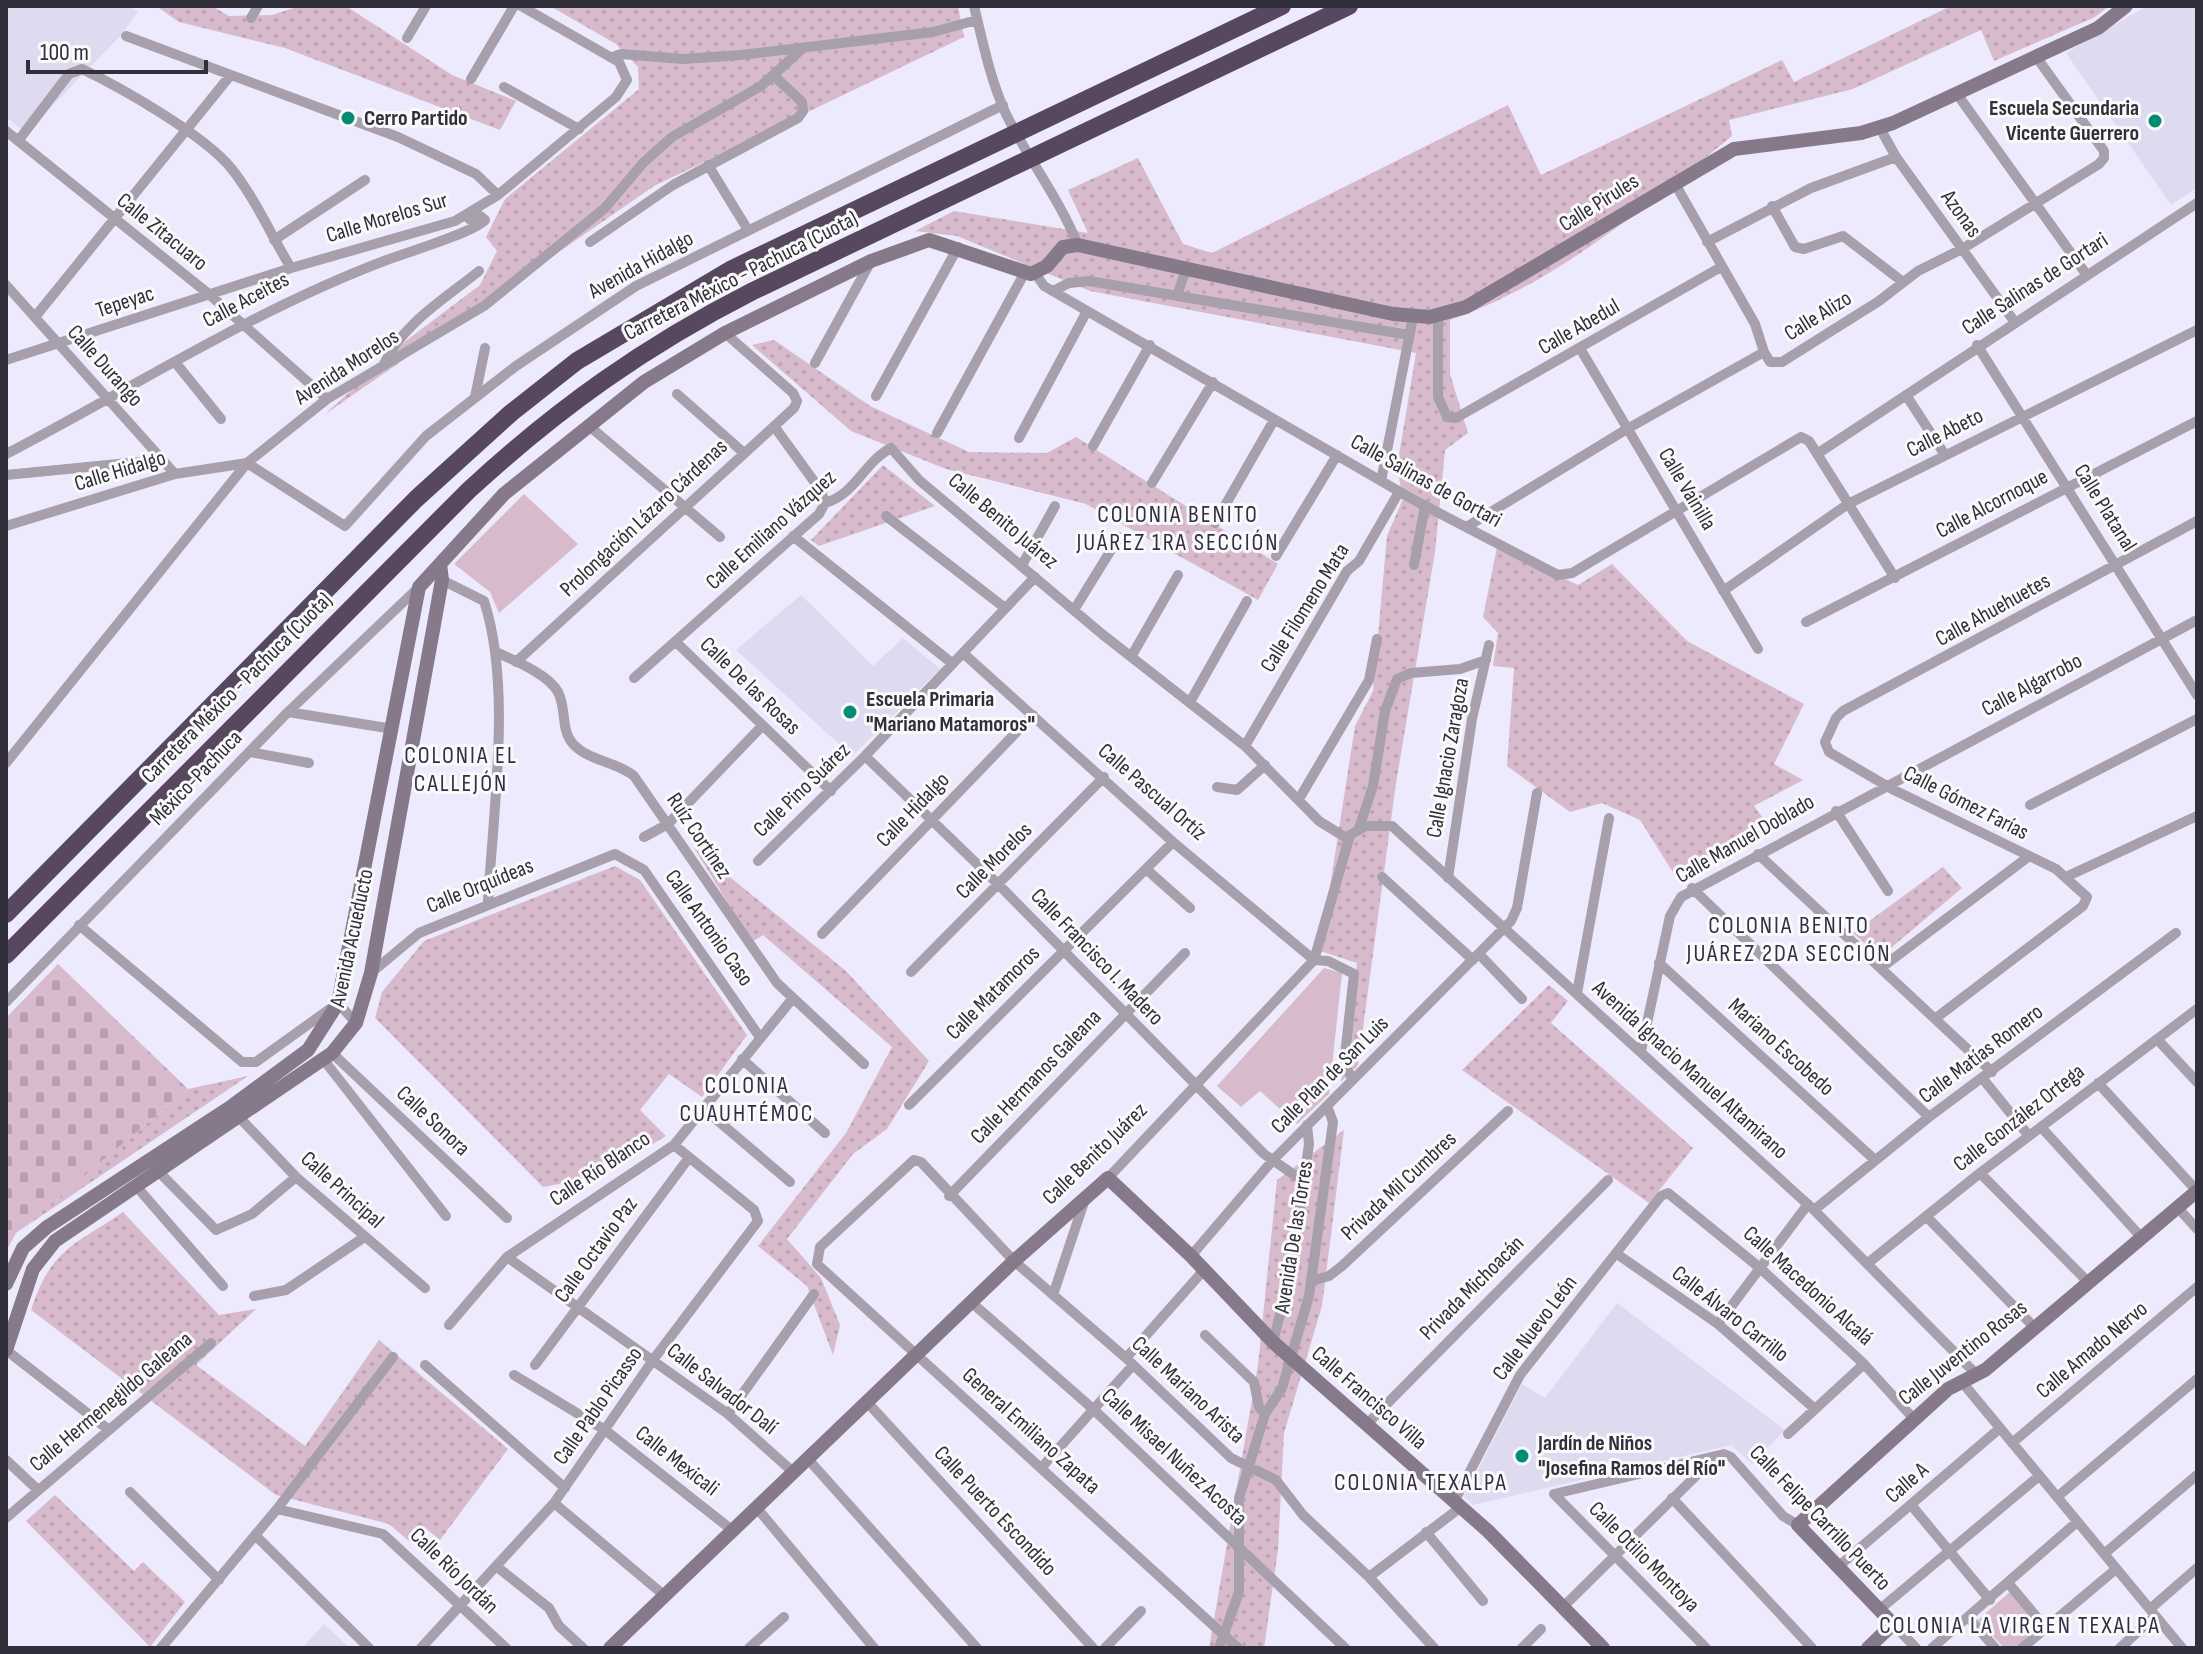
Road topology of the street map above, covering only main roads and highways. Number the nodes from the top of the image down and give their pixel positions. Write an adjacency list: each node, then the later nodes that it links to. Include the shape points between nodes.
1 (1282, 6): 3 (highway, Carretera México - Pachuca (Cuota), via 732,269 607,340 552,380 416,499)
2 (1349, 6): 4 (highway, Carretera México - Pachuca (Cuota), via 705,316 571,401 469,490)
3 (6, 914)
4 (6, 955)

